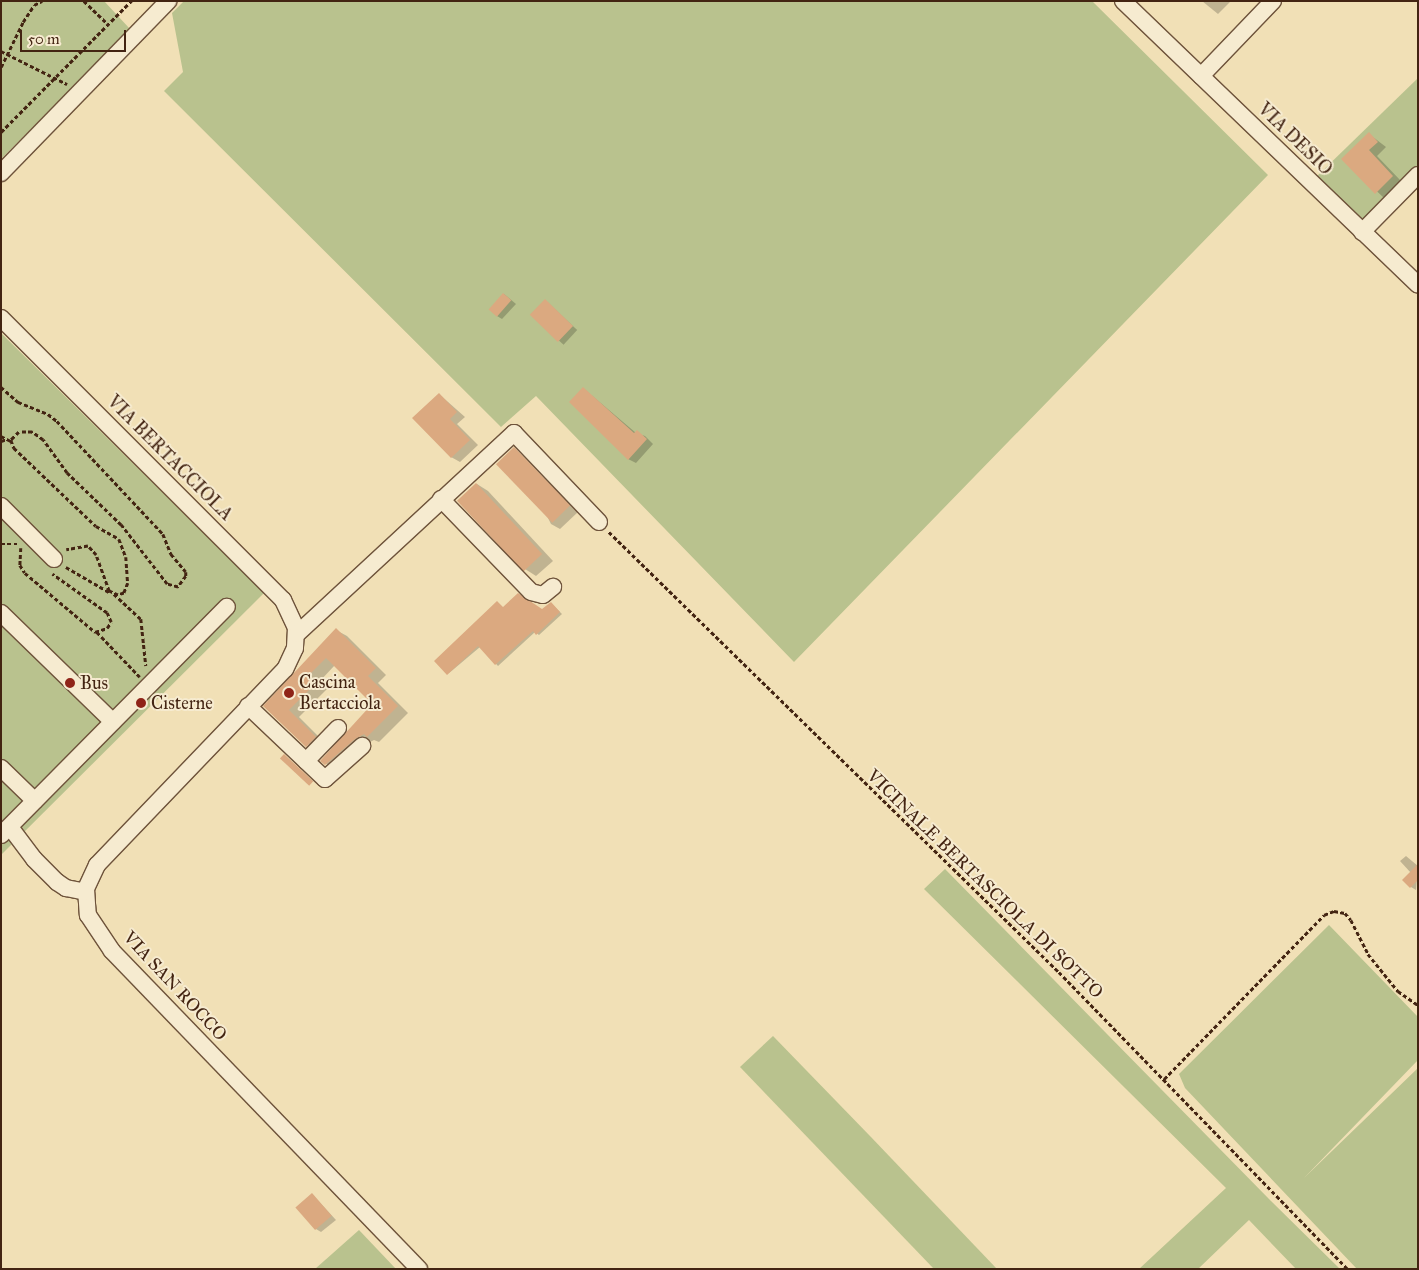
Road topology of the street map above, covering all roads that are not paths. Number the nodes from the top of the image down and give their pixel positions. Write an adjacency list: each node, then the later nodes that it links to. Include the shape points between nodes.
1 (168, 1): 5 (street)
2 (1123, 1): 4 (street, VIA DESIO)
3 (1273, 1): 4 (street)
4 (1201, 76): 7 (street, VIA DESIO)
5 (1, 173)
6 (1418, 175): 7 (street)
7 (1362, 232): 8 (street, VIA DESIO)
8 (1418, 286)
9 (1, 318): 17 (street, VIA BERTACCIOLA, via 283,600 292,614)
10 (441, 499): 12 (street, via 514,433); 14 (street, via 531,592 543,595); 17 (street)
11 (1, 506): 13 (street)
12 (599, 522)
13 (51, 561)
14 (553, 587)
15 (228, 608): 19 (street)
16 (1, 613): 19 (street)
17 (297, 634): 18 (street, via 287,667)
18 (244, 710): 22 (street); 26 (street, VIA SAN ROCCO, via 107,853 92,873)
19 (113, 722): 24 (street)
20 (338, 728): 22 (street)
21 (362, 746): 22 (street, via 328,779)
22 (306, 761)
23 (1, 768): 24 (street)
24 (35, 801): 25 (street)
25 (5, 831): 26 (street, via 57,882 66,888)
26 (86, 892): 27 (street, VIA SAN ROCCO, via 88,915 112,951)
27 (419, 1269)

